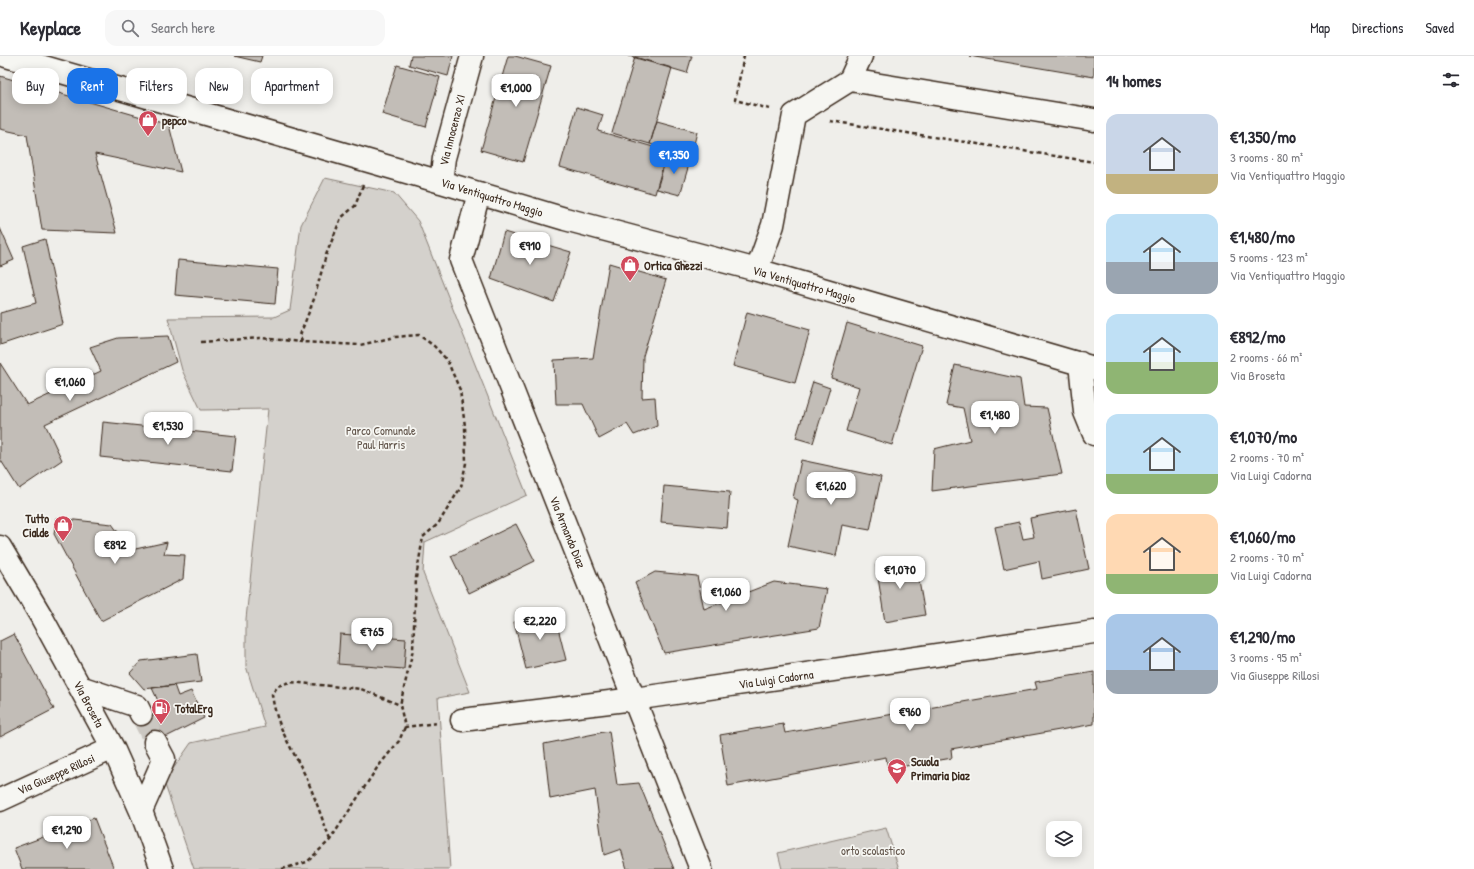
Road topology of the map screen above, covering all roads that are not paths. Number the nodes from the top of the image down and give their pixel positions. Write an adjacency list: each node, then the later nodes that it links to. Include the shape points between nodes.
1 (6, 56): 4 (street, Via Ventiquattro Maggio)
2 (472, 56): 7 (street, Via Innocenzo XI, via 444,158)
3 (861, 56): 5 (street)
4 (35, 60): 7 (street, Via Ventiquattro Maggio)
5 (850, 80): 6 (street); 9 (street, via 794,115 773,225)
6 (1094, 120)
7 (440, 182): 8 (street, Via Ventiquattro Maggio)
8 (479, 193): 9 (street, Via Ventiquattro Maggio, via 565,219); 15 (street, Via Armando Diaz, via 461,260)
9 (757, 270): 10 (street, Via Ventiquattro Maggio)
10 (1087, 366): 11 (street, via 1085,412)
11 (1094, 434)
12 (0, 546): 14 (street, Via Broseta)
13 (1093, 631): 15 (street, Via Luigi Cadorna)
14 (80, 687): 16 (street, via 137,706); 19 (street, Via Broseta)
15 (634, 700): 17 (street, Via Luigi Cadorna); 23 (street, Via Armando Diaz)
16 (141, 714)
17 (462, 720)
18 (155, 742): 21 (street, via 164,759)
19 (113, 748): 20 (street, Via Giuseppe Rillosi); 21 (street, Via Broseta)
20 (0, 800)
21 (141, 811): 22 (street, Via Broseta)
22 (162, 869)
23 (701, 869)

